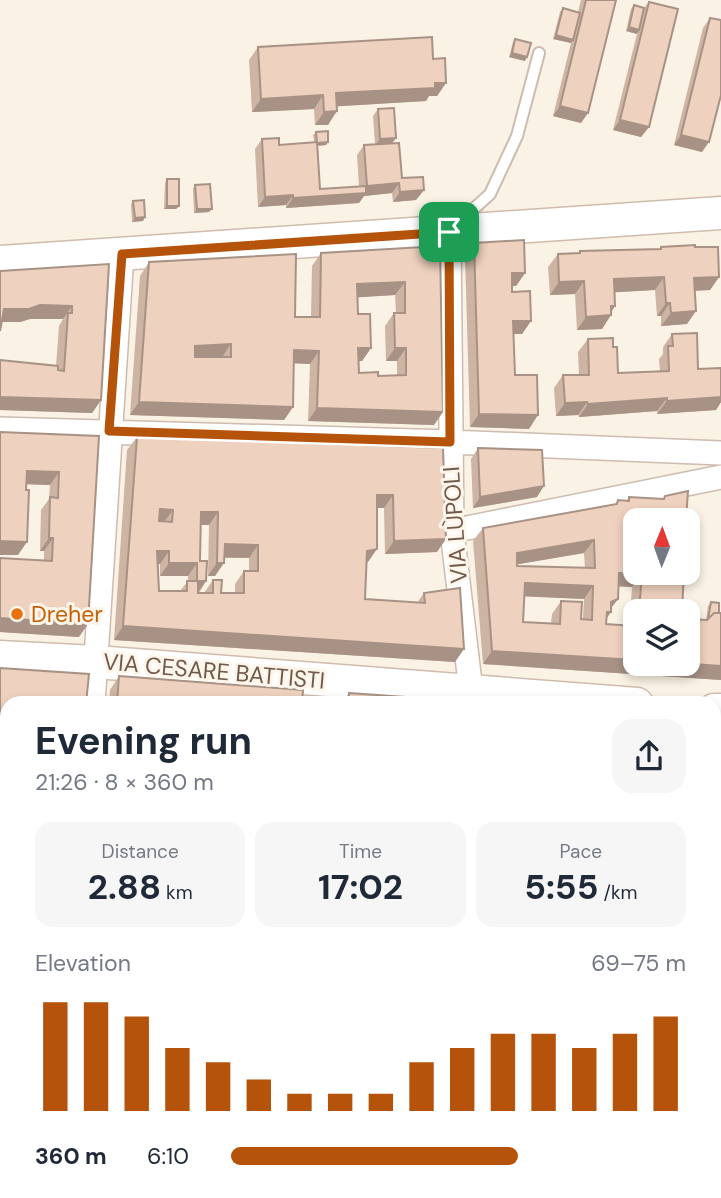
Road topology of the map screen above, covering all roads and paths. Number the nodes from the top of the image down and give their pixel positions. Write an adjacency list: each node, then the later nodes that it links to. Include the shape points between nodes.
1 (539, 53): 3 (lane, via 517,136 489,194)
2 (721, 213): 3 (main road)
3 (436, 233): 4 (main road); 8 (street, VIA LÙPOLI)
4 (122, 254): 5 (main road); 7 (street)
5 (0, 262)
6 (0, 429): 7 (street)
7 (109, 431): 8 (street); 13 (street)
8 (450, 442): 9 (street); 11 (street, VIA LÙPOLI)
9 (721, 453)
10 (721, 477): 11 (street)
11 (452, 531): 14 (street, VIA LÙPOLI)
12 (0, 657): 13 (main road, VIA CESARE BATTISTI)
13 (96, 662): 14 (main road, VIA CESARE BATTISTI); 15 (street)
14 (471, 691): 16 (main road, VIA CESARE BATTISTI)
15 (94, 696)
16 (516, 696)

